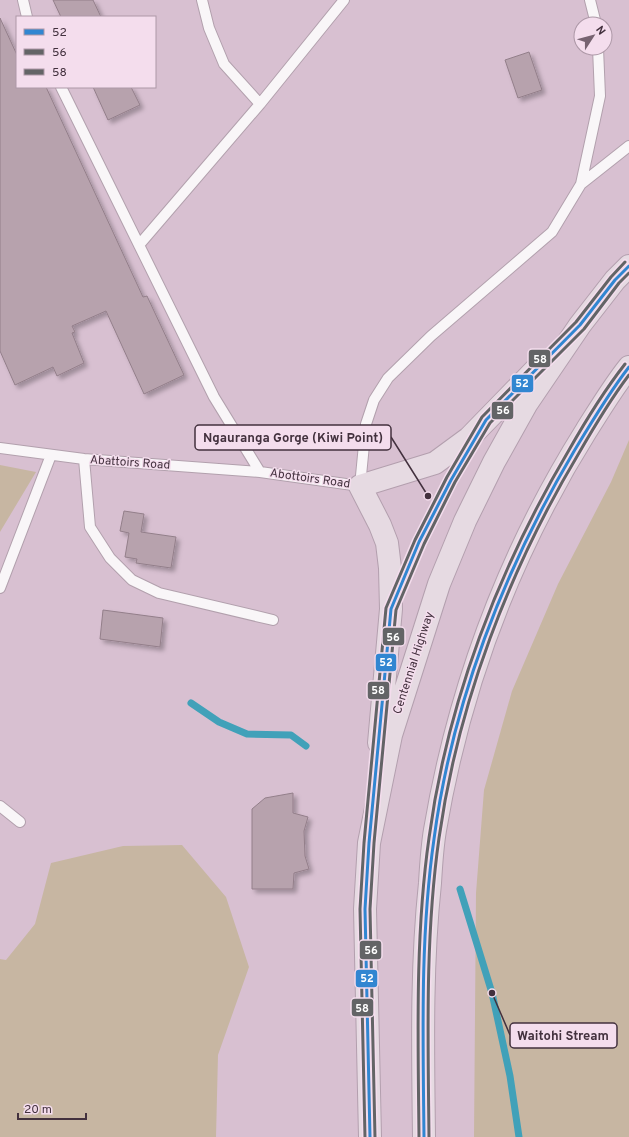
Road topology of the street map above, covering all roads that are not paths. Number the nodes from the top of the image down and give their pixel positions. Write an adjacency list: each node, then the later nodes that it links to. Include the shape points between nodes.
1 (23, 0): 5 (lane)
2 (202, 0): 9 (lane, via 209,28 224,64)
3 (344, 0): 9 (lane)
4 (590, 0): 6 (lane)
5 (27, 16)
6 (594, 16)
7 (598, 56): 11 (lane, via 600,96)
8 (61, 88): 12 (lane)
9 (260, 104): 12 (lane)
10 (629, 146): 11 (lane)
11 (581, 184): 21 (lane, via 552,232 431,336 388,378 374,400 366,424)
12 (139, 245): 20 (lane, via 214,397)
13 (629, 266): 14 (highway, Centennial Highway)
14 (580, 325): 16 (highway); 27 (highway, Centennial Highway, via 527,403 494,462 465,521 439,584 391,735)
15 (629, 367): 29 (highway, via 569,458 529,530 499,599 468,684 434,832 423,984)
16 (486, 420): 21 (highway, via 468,438 435,462); 23 (lane, via 419,542)
17 (0, 448): 18 (lane, Abattoirs Road)
18 (51, 455): 19 (lane, Abattoirs Road); 22 (lane)
19 (84, 459): 20 (lane, Abattoirs Road); 24 (lane, via 90,528 110,558 132,580 159,593)
20 (260, 472): 21 (lane, Abottoirs Road)
21 (360, 486): 23 (highway, via 380,525 386,543)
22 (0, 588)
23 (391, 609): 27 (highway)
24 (273, 620)
25 (0, 806): 26 (lane)
26 (20, 822)
27 (369, 844): 28 (highway, Centennial Highway, via 365,909)
28 (370, 1137)
29 (424, 1137)

